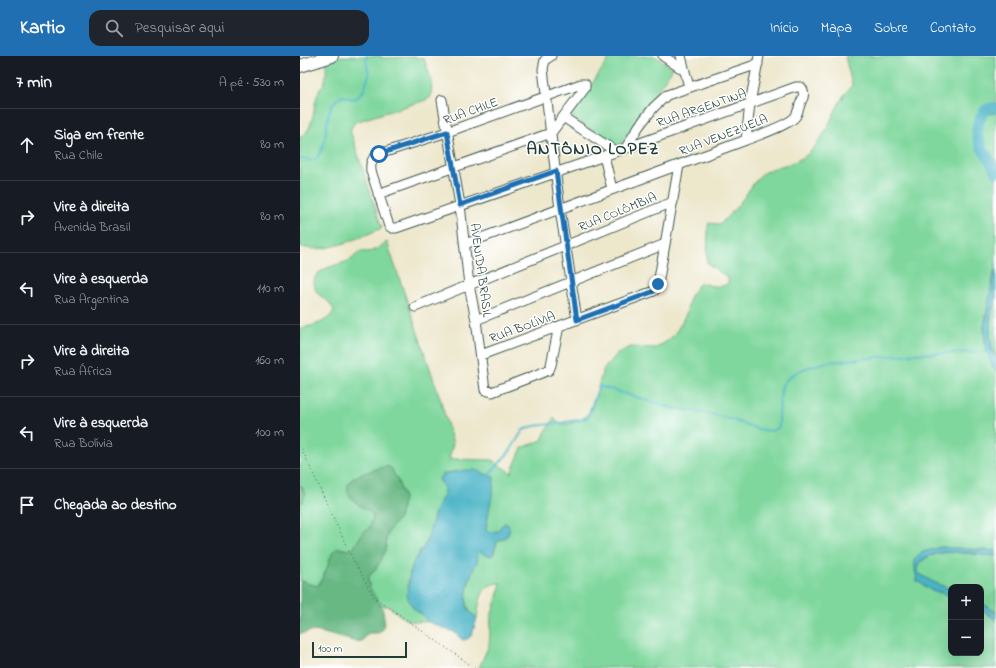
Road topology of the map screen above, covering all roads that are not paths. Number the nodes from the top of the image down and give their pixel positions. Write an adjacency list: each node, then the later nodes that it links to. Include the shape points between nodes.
1 (332, 56): 6 (main road)
2 (550, 56): 10 (street, via 544,64)
3 (663, 56): 7 (street)
4 (682, 56): 7 (street)
5 (758, 60): 8 (street); 12 (street)
6 (300, 66)
7 (685, 71): 8 (street)
8 (689, 87): 17 (street, via 662,99 639,126)
9 (796, 87): 12 (street, RUA ARGENTINA); 16 (street, RUA VENEZUELA, via 801,87 804,94 795,117 788,123)
10 (546, 96): 13 (street, RUA CHILE, via 585,84 585,88); 14 (street, RUA CHILE); 15 (street)
11 (442, 100): 14 (street, AVENIDA BRASIL)
12 (750, 103): 16 (street); 17 (street, RUA ARGENTINA)
13 (563, 117): 15 (street); 18 (street)
14 (447, 132): 21 (street, AVENIDA BRASIL); 24 (street, RUA CHILE, via 379,154 371,162)
15 (551, 133): 21 (street); 22 (street)
16 (746, 140): 20 (street, RUA VENEZUELA)
17 (627, 146): 18 (street, RUA ARGENTINA)
18 (615, 151): 19 (street, RUA ARGENTINA)
19 (604, 156): 22 (street, RUA ARGENTINA); 23 (street)
20 (679, 165): 23 (street, RUA VENEZUELA); 25 (street)
21 (453, 168): 24 (street); 26 (street, AVENIDA BRASIL)
22 (556, 171): 26 (street, RUA ARGENTINA); 27 (street)
23 (612, 188): 27 (street, RUA VENEZUELA)
24 (378, 194): 26 (street, RUA ARGENTINA, via 389,226 392,228)
25 (673, 202): 29 (street); 30 (street, RUA COLÔMBIA)
26 (460, 205): 28 (street, AVENIDA BRASIL)
27 (560, 209): 28 (street, RUA VENEZUELA); 30 (street)
28 (465, 244): 32 (street, AVENIDA BRASIL)
29 (665, 244): 31 (street); 35 (street, RUA BOLÍVIA, via 656,289)
30 (566, 245): 31 (street); 32 (street, RUA COLÔMBIA)
31 (571, 281): 34 (street); 35 (street)
32 (469, 285): 33 (street, RUA COLÔMBIA); 34 (street, AVENIDA BRASIL)
33 (415, 307)
34 (476, 320): 37 (street, AVENIDA BRASIL)
35 (577, 320): 36 (street, RUA BOLÍVIA)
36 (559, 326): 37 (street, RUA BOLÍVIA); 37 (street, AVENIDA BRASIL, via 549,370 543,374 489,392 484,388)
37 (481, 354)

